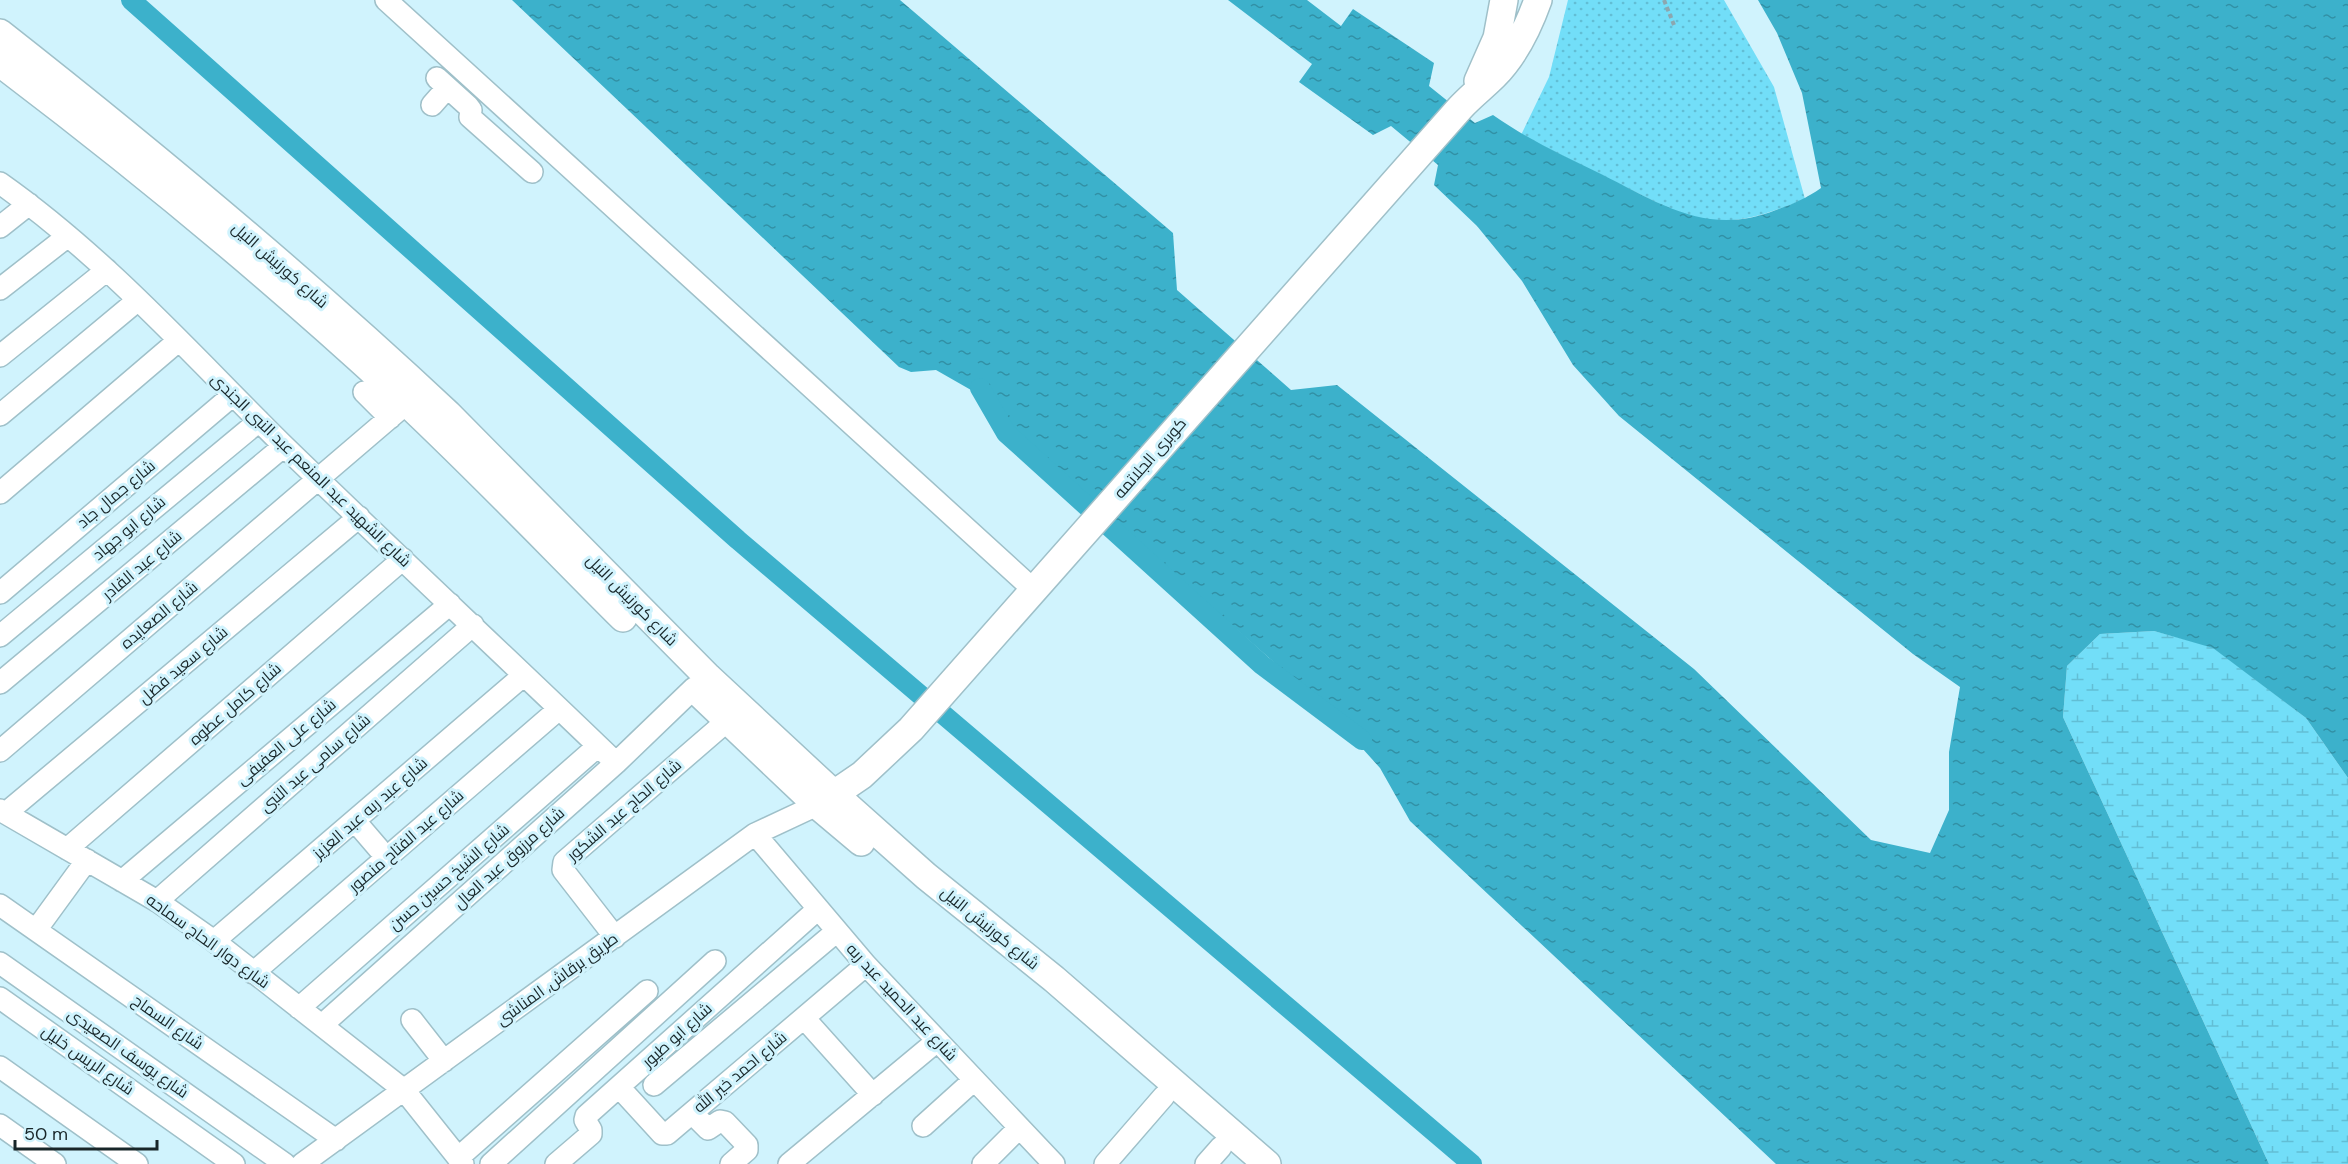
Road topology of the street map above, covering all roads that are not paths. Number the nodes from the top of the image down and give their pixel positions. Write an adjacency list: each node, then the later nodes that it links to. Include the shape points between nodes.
1 (386, 0): 6 (street)
2 (1504, 0): 9 (main road, via 1497,38)
3 (1538, 0): 9 (main road, via 1509,58)
4 (0, 33): 27 (main road, شارع كورنيش النيل, via 110,119 271,256)
5 (0, 63): 24 (main road, شارع كورنيش النيل, via 95,135 267,278)
6 (458, 67): 7 (street); 8 (street)
7 (443, 83): 10 (street); 11 (street, via 470,108 470,117)
8 (494, 100): 11 (street); 33 (street)
9 (1465, 102): 33 (main road, كوبرى الجلاتمه)
10 (432, 105)
11 (476, 122): 12 (street)
12 (532, 172)
13 (0, 183): 14 (street, شارع الشهيد عبد المنعم عبد النبى الجندى)
14 (29, 204): 15 (street); 16 (street, شارع الشهيد عبد المنعم عبد النبى الجندى)
15 (0, 227)
16 (68, 236): 17 (street, شارع الشهيد عبد المنعم عبد النبى الجندى); 18 (street)
17 (107, 270): 19 (street, شارع الشهيد عبد المنعم عبد النبى الجندى); 21 (street)
18 (0, 290)
19 (138, 300): 20 (street, شارع الشهيد عبد المنعم عبد النبى الجندى); 25 (street)
20 (178, 341): 23 (street, شارع الشهيد عبد المنعم عبد النبى الجندى); 30 (street)
21 (0, 357)
22 (364, 392): 24 (street)
23 (233, 395): 26 (street, شارع الشهيد عبد المنعم عبد النبى الجندى); 34 (street, شارع جمال جاد)
24 (399, 411): 27 (main road, شارع كورنيش النيل); 29 (street, شارع الصعايده)
25 (0, 415)
26 (259, 421): 28 (street, شارع الشهيد عبد المنعم عبد النبى الجندى); 38 (street, شارع ابو جهاد)
27 (440, 421): 36 (main road, شارع كورنيش النيل)
28 (284, 446): 29 (street, شارع الشهيد عبد المنعم عبد النبى الجندى); 40 (street, شارع عبد القادر)
29 (319, 479): 31 (street, شارع الشهيد عبد المنعم عبد النبى الجندى); 45 (street, شارع الصعايده)
30 (0, 493)
31 (359, 517): 32 (street, شارع الشهيد عبد المنعم عبد النبى الجندى); 48 (street, شارع سعيد فضل)
32 (403, 559): 35 (street, شارع الشهيد عبد المنعم عبد النبى الجندى); 51 (street, شارع كامل عطوه)
33 (1034, 590): 47 (main road, كوبرى الجلاتمه, via 911,729)
34 (0, 593)
35 (450, 604): 37 (street, شارع الشهيد عبد المنعم عبد النبى الجندى); 54 (street, شارع على العفيفى)
36 (631, 613): 41 (main road, شارع كورنيش النيل); 47 (main road, شارع كورنيش النيل, via 708,677)
37 (472, 625): 39 (street, شارع الشهيد عبد المنعم عبد النبى الجندى); 55 (street, شارع سامى عبد النبى)
38 (0, 636)
39 (524, 675): 42 (street, شارع الشهيد عبد المنعم عبد النبى الجندى); 49 (street, شارع عبد ربه عبد العزيز)
40 (0, 683)
41 (694, 688): 43 (main road, شارع كورنيش النيل); 46 (street, شارع مرزوق عبد العال)
42 (560, 709): 44 (street, شارع الشهيد عبد المنعم عبد النبى الجندى); 65 (street, شارع عبد الفتاح منصور)
43 (727, 721): 47 (main road, شارع كورنيش النيل); 60 (street, شارع الحاج عبد الشكور, via 564,862 563,870)
44 (598, 746): 46 (street, شارع الشهيد عبد المنعم عبد النبى الجندى); 68 (street, شارع الشيخ حسين حسن)
45 (0, 751)
46 (616, 763): 71 (street, شارع مرزوق عبد العال)
47 (826, 800): 50 (street, طريق برقاش, المناشى); 80 (main road, شارع كورنيش النيل); 100 (main road, شارع كورنيش النيل, via 1054,979)
48 (3, 811): 51 (street, شارع دوار الحاج سماحه)
49 (355, 821): 52 (street); 61 (street, شارع عبد ربه عبد العزيز)
50 (755, 834): 57 (street, شارع عبد الحميد عبد ربه); 60 (street, طريق برقاش, المناشى)
51 (67, 849): 53 (street, شارع دوار الحاج سماحه)
52 (379, 849)
53 (87, 860): 54 (street, شارع دوار الحاج سماحه); 58 (street)
54 (122, 881): 55 (street, شارع دوار الحاج سماحه)
55 (157, 901): 61 (street, شارع دوار الحاج سماحه)
56 (0, 905): 58 (street, شارع السماح)
57 (818, 909): 59 (street, شارع عبد الحميد عبد ربه); 77 (street, شارع ابو طيور)
58 (36, 930): 85 (street, شارع السماح)
59 (837, 931): 64 (street, شارع عبد الحميد عبد ربه); 76 (street)
60 (615, 937): 73 (street, طريق برقاش, المناشى)
61 (214, 941): 65 (street, شارع دوار الحاج سماحه)
62 (715, 961): 94 (street)
63 (0, 963): 92 (street, شارع يوسف الصعيدى)
64 (866, 965): 69 (street, شارع احمد خير الله); 72 (street, شارع عبد الحميد عبد ربه)
65 (254, 973): 68 (street, شارع دوار الحاج سماحه)
66 (647, 991): 87 (street)
67 (0, 998): 91 (street, شارع الريس خليل)
68 (299, 1008): 71 (street, شارع دوار الحاج سماحه)
69 (804, 1018): 79 (street); 81 (street, شارع احمد خير الله)
70 (412, 1020): 73 (street)
71 (322, 1025): 78 (street, شارع دوار الحاج سماحه)
72 (938, 1041): 75 (street, شارع عبد الحميد عبد ربه); 79 (street)
73 (444, 1061): 78 (street, طريق برقاش, المناشى)
74 (0, 1067): 90 (street)
75 (974, 1080): 83 (street); 84 (street, شارع عبد الحميد عبد ربه)
76 (654, 1085)
77 (619, 1087): 81 (street, شارع احمد خير الله, via 664,1134); 95 (street, شارع ابو طيور, via 585,1117 591,1134)
78 (404, 1090): 85 (street, طريق برقاش, المناشى); 87 (street, شارع دوار الحاج سماحه)
79 (873, 1095): 97 (street)
80 (1164, 1096): 86 (main road, شارع كورنيش النيل); 99 (street)
81 (692, 1113): 96 (street, via 708,1129 725,1122 747,1145 747,1150)
82 (0, 1125): 89 (street)
83 (923, 1126)
84 (1019, 1128): 88 (street, شارع عبد الحميد عبد ربه); 98 (street)
85 (336, 1140): 93 (street, طريق برقاش, المناشى)
86 (1222, 1158)
87 (459, 1161)
88 (1045, 1161)
89 (55, 1164)
90 (136, 1164)
91 (234, 1164)
92 (285, 1164)
93 (302, 1164)
94 (491, 1164)
95 (556, 1164)
96 (730, 1164)
97 (789, 1164)
98 (983, 1164)
99 (1105, 1164)
100 (1267, 1164)

